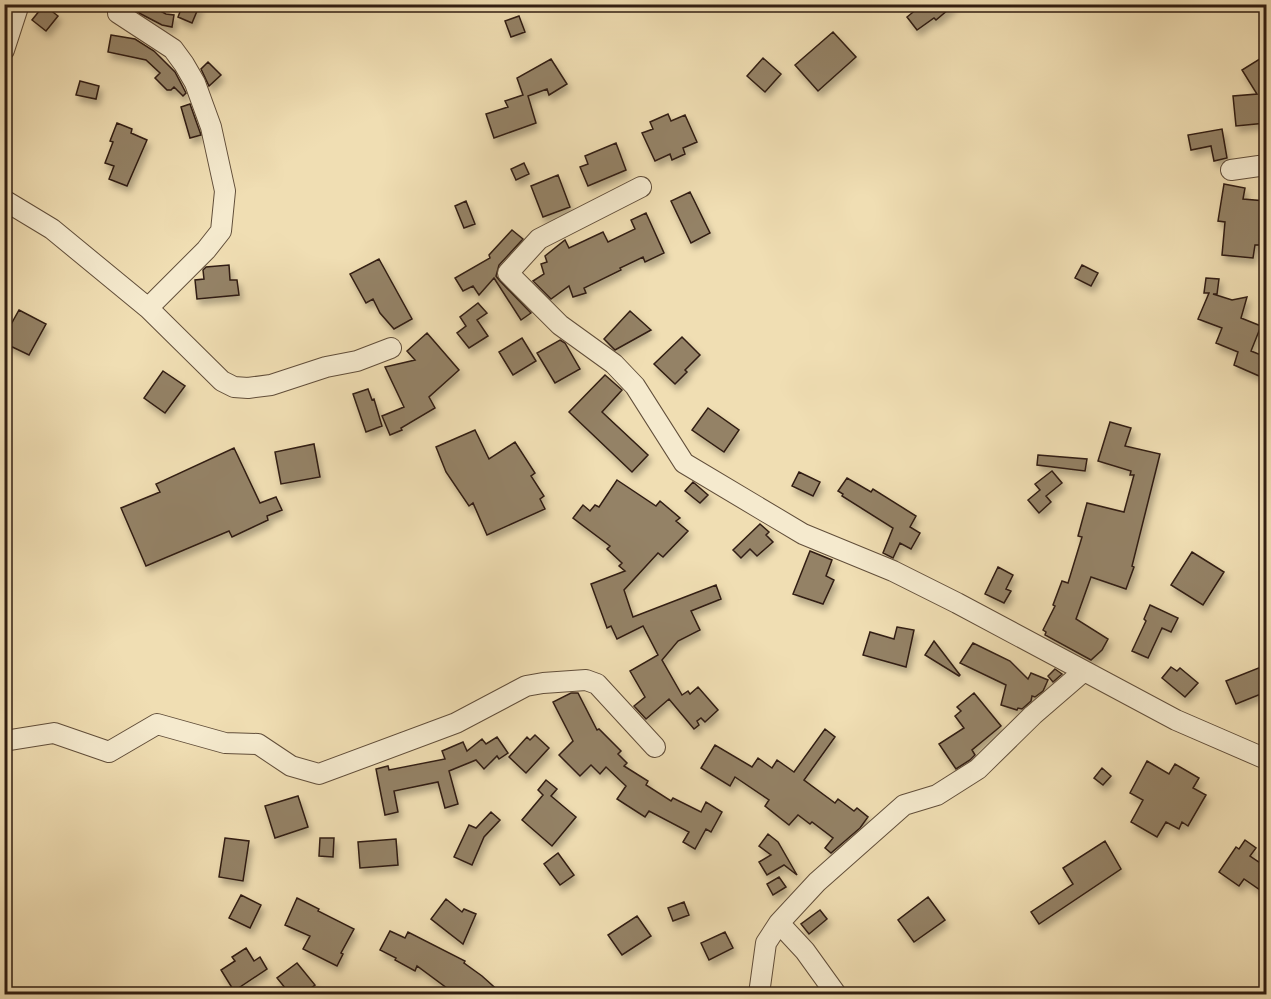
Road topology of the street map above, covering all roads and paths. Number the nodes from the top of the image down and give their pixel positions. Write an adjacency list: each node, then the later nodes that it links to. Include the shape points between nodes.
1 (19, 4): 3 (street)
2 (118, 4): 8 (street, via 118,13 173,49 195,83 211,127 225,191 221,231)
3 (4, 50)
4 (1266, 165): 5 (street)
5 (1231, 170)
6 (641, 187): 10 (street, via 539,239 508,273 560,325 614,364 635,386 684,463 803,534 893,571)
7 (4, 200): 8 (street, via 52,230)
8 (148, 308): 9 (street, via 222,381 234,387 271,385)
9 (391, 348)
10 (1084, 671): 13 (street, via 1176,720); 14 (street, via 978,769 937,795 904,805 817,882)
11 (4, 741): 12 (street, via 54,733 109,752 157,724 225,743 258,744 291,766 319,774 456,723 526,686 586,680 597,684)
12 (655, 747)
13 (1266, 759)
14 (779, 923): 15 (street, via 766,943); 16 (street)
15 (759, 994)
16 (837, 994)

